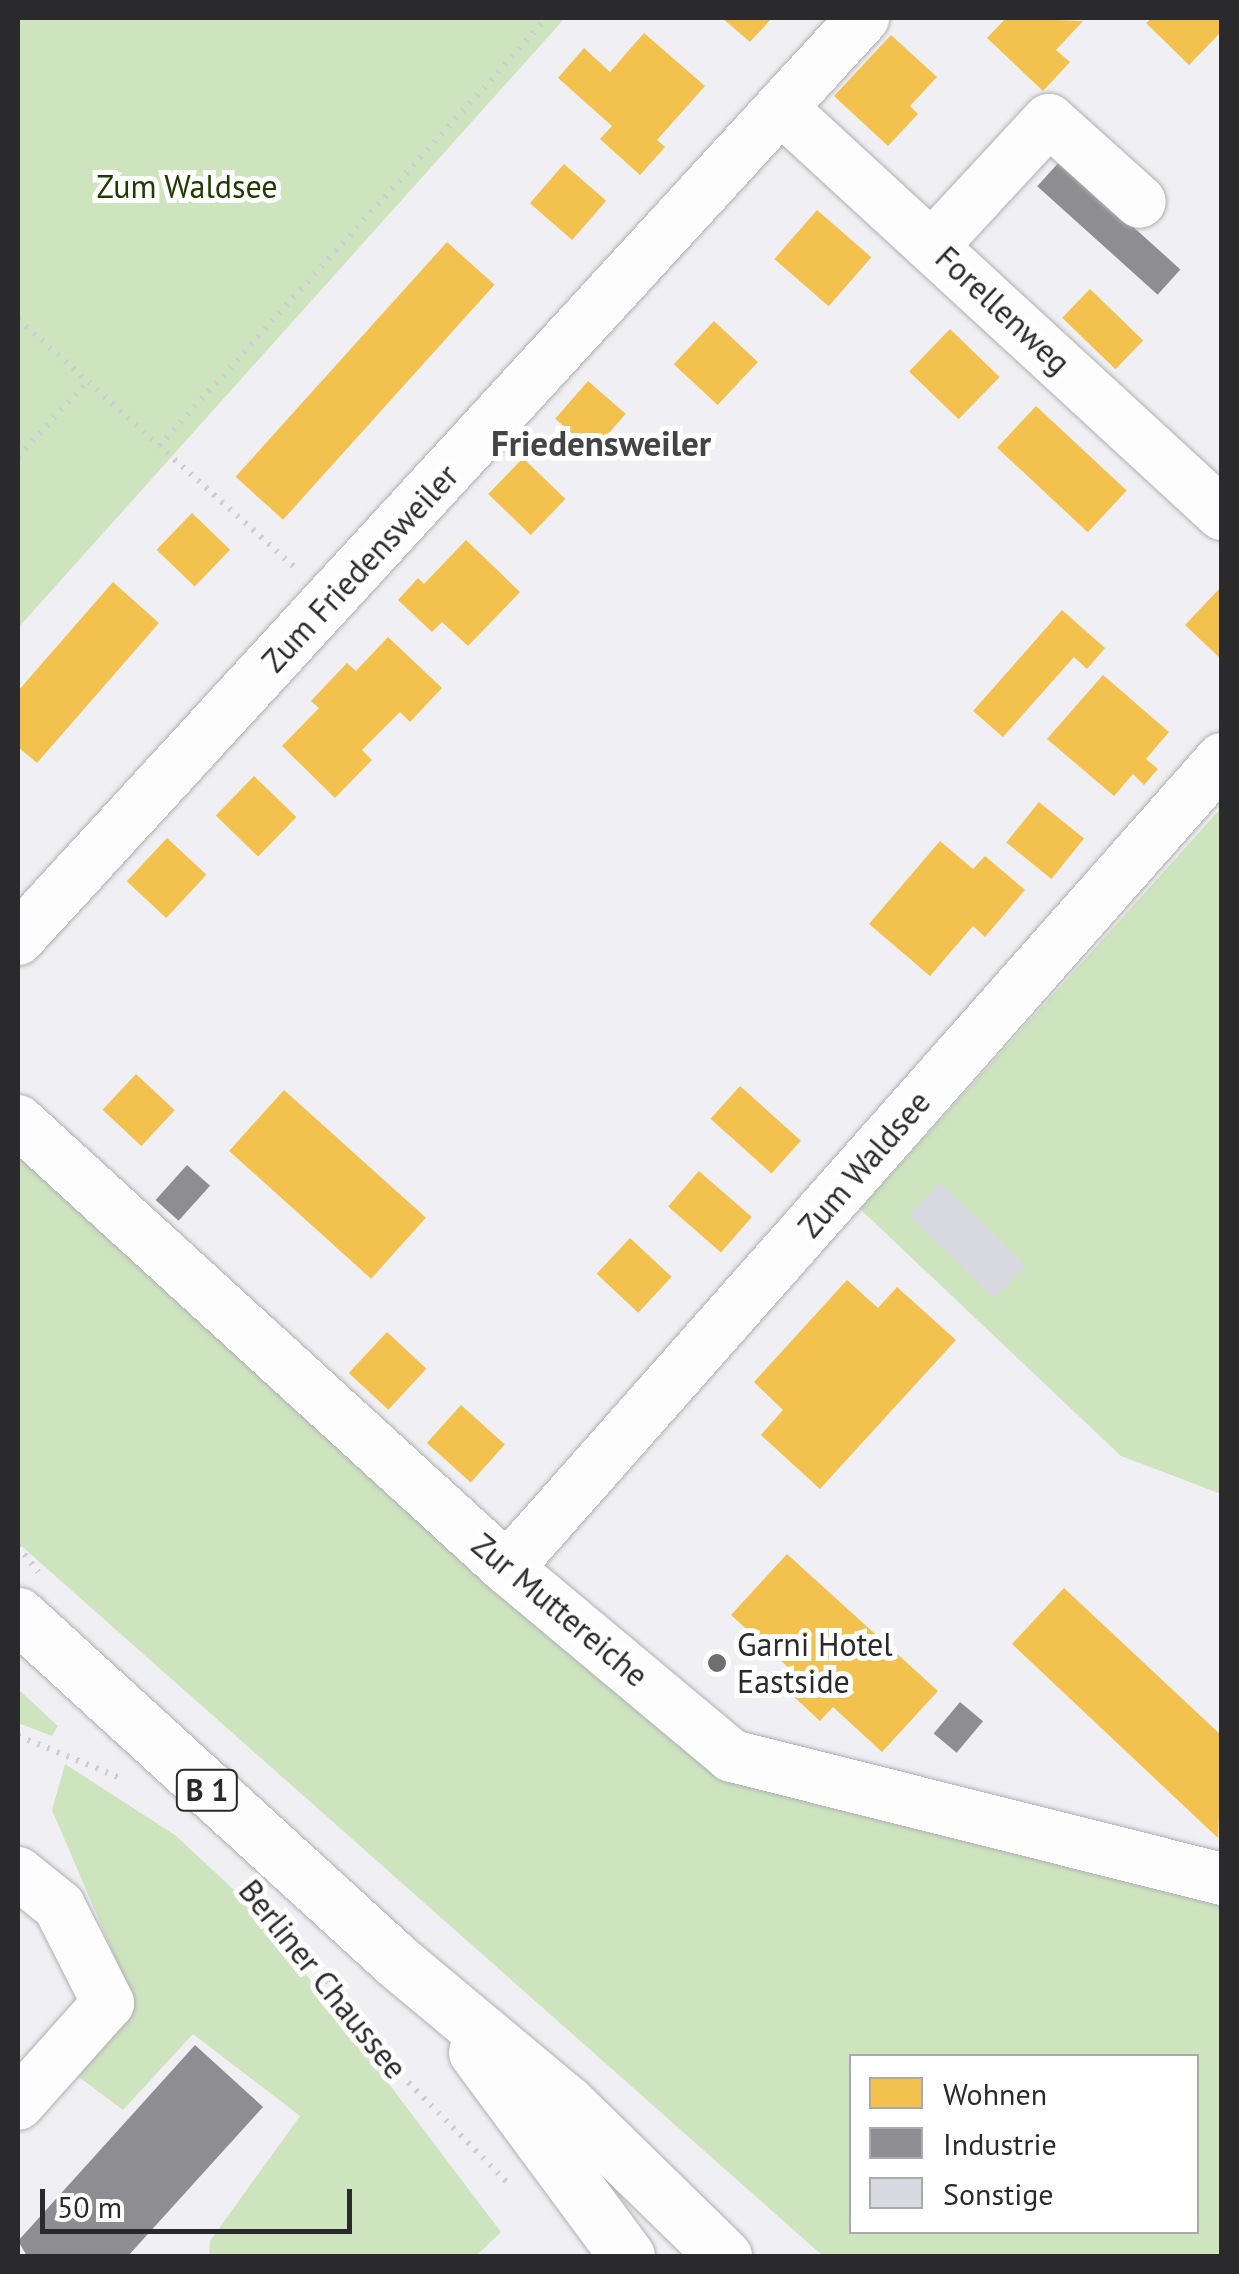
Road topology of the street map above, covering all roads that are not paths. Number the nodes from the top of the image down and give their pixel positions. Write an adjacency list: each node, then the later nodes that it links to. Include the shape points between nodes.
1 (862, 18): 2 (street, Zum Friedensweiler)
2 (782, 109): 4 (street, Forellenweg); 7 (street, Zum Friedensweiler)
3 (1140, 202): 4 (street, via 1049,120)
4 (934, 244): 5 (street, Forellenweg)
5 (1222, 514)
6 (1222, 759): 9 (street, Zum Waldsee)
7 (18, 939)
8 (18, 1121): 9 (street, Zur Muttereiche)
9 (507, 1568): 12 (street, Zur Muttereiche, via 732,1756)
10 (18, 1615): 13 (main road, Berliner Chaussee / B 1)
11 (18, 1874): 14 (street, via 59,1906 108,2003)
12 (1222, 1879)
13 (399, 1963): 15 (main road, Berliner Chaussee / B 1, via 491,2070); 16 (main road, Berliner Chaussee / B 1, via 538,2076)
14 (18, 2104)
15 (626, 2256)
16 (724, 2256)

